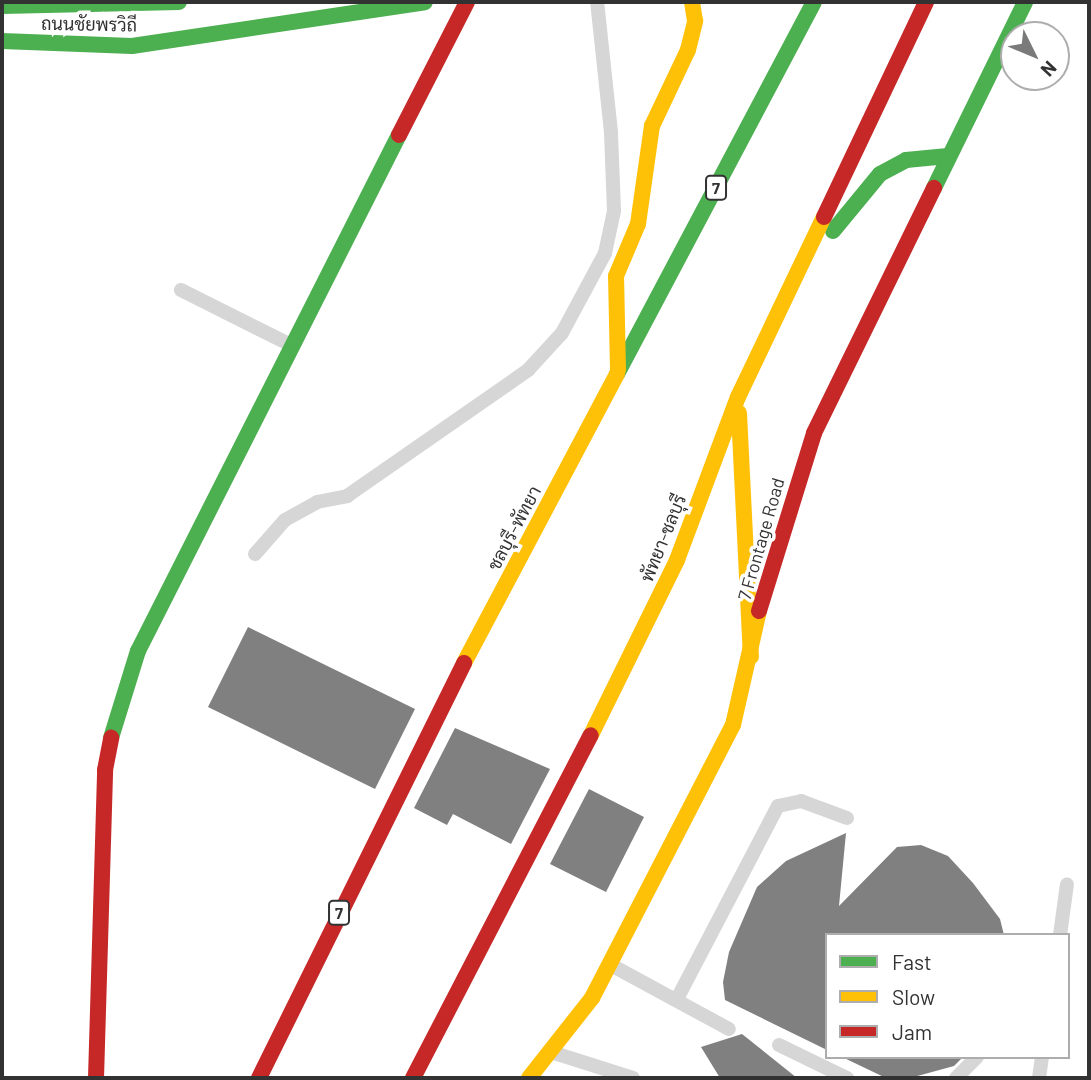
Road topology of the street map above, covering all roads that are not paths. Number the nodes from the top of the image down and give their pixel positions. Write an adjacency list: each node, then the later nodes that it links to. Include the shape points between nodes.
1 (179, 2): 9 (main road, ถนนชัยพรวิถี)
2 (425, 2): 10 (main road, ถนนชัยพรวิถี, via 132,46)
3 (467, 2): 14 (main road)
4 (597, 2): 17 (lane, via 614,211 605,253 562,333 528,370 347,496 317,502 285,520)
5 (692, 2): 15 (main road, via 695,21 688,50 652,126 638,224 616,276)
6 (814, 2): 15 (main road, ชลบุรี-พัทยา / 7)
7 (926, 2): 12 (main road, พัทยา-ชลบุรี)
8 (1025, 2): 11 (main road, 7 Frontage Road)
9 (2, 6)
10 (2, 41)
11 (948, 156): 12 (main road, via 906,160 880,174); 18 (main road, 7 Frontage Road, via 814,433 771,562)
12 (797, 275): 16 (main road, พัทยา-ชลบุรี)
13 (181, 290): 14 (lane)
14 (291, 345): 29 (main road, via 138,650 117,710 105,770)
15 (618, 375): 30 (main road, ชลบุรี-พัทยา / 7, via 419,749)
16 (738, 397): 18 (main road); 31 (main road, พัทยา-ชลบุรี, via 677,560 556,807)
17 (255, 554)
18 (751, 657): 22 (main road, 7 Frontage Road, via 733,725)
19 (847, 818): 23 (lane, via 801,801 778,807)
20 (1067, 884): 21 (lane)
21 (1060, 933)
22 (610, 964): 23 (lane); 26 (main road, 7 Frontage Road, via 592,998)
23 (677, 999): 24 (lane)
24 (729, 1029)
25 (779, 1045): 34 (lane)
26 (550, 1051): 32 (main road, 7 Frontage Road); 33 (lane)
27 (975, 1059): 35 (lane)
28 (1042, 1059): 36 (lane)
29 (96, 1078)
30 (259, 1078)
31 (413, 1078)
32 (529, 1078)
33 (633, 1078)
34 (847, 1078)
35 (956, 1078)
36 (1040, 1078)

